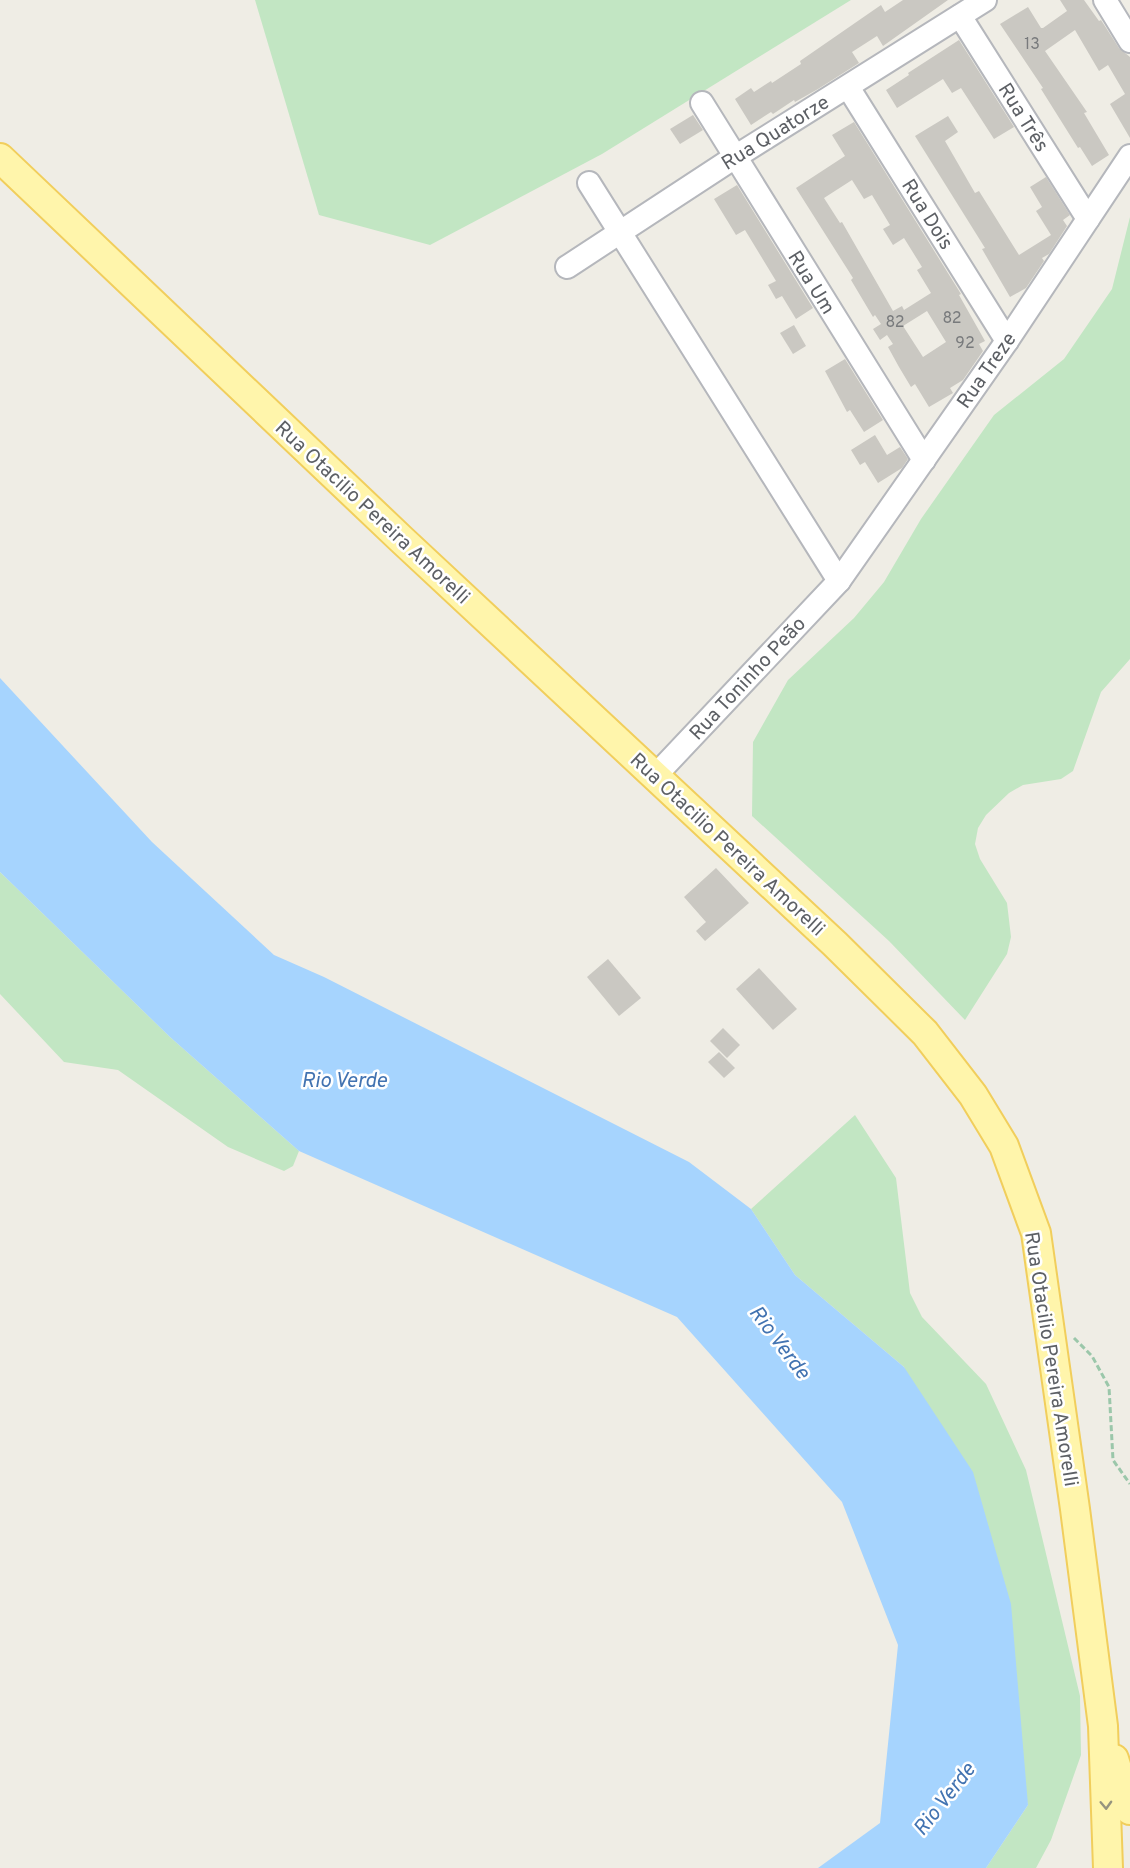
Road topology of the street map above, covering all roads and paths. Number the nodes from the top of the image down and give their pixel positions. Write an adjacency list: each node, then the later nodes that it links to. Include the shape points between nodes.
1 (985, 0): 3 (street, Rua Quatorze)
2 (1105, 0): 4 (street)
3 (960, 16): 5 (street, Rua Quatorze); 11 (street, Rua Três)
4 (1130, 41)
5 (848, 87): 8 (street, Rua Quatorze); 14 (street, Rua Dois)
6 (702, 103): 8 (street, Rua Um)
7 (1130, 156): 11 (street, Rua Treze)
8 (735, 157): 12 (street, Rua Quatorze); 15 (street, Rua Um)
9 (0, 158): 17 (main road, Rua Otacilio Pereira Amorelli)
10 (590, 183): 12 (street)
11 (1088, 219): 14 (street, Rua Treze)
12 (621, 231): 13 (street, Rua Quatorze); 16 (street)
13 (567, 267)
14 (1007, 341): 15 (street, Rua Treze)
15 (924, 460): 16 (street, Rua Treze)
16 (839, 581): 17 (street, Rua Toninho Peão)
17 (655, 776): 18 (main road, Rua Otacilio Pereira Amorelli, via 925,1033 973,1095 1004,1146 1036,1233)
18 (1047, 1312): 19 (path, via 1092,1356 1109,1387 1113,1460); 20 (main road, Rua Otacilio Pereira Amorelli)
19 (1130, 1484)
20 (1103, 1726): 21 (main road, Rua Otacilio Pereira Amorelli); 22 (main road, Rua Otacilio Pereira Amorelli, one-way to 22)
21 (1130, 1810)
22 (1108, 1868)

